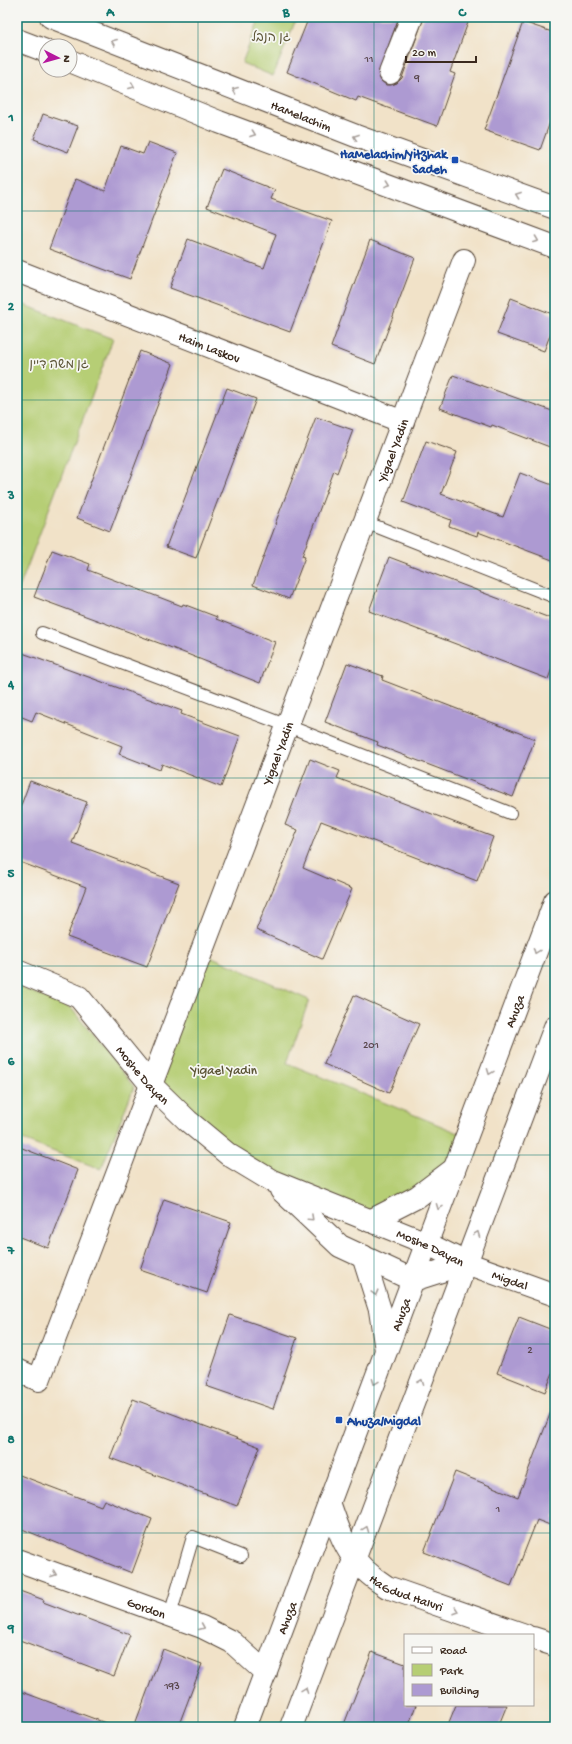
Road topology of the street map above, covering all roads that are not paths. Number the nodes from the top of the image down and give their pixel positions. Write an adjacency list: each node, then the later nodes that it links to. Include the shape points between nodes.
1 (51, 17): 7 (street, HaMelachim, one-way to 1, via 334,128)
2 (412, 17): 6 (street)
3 (17, 40): 4 (street)
4 (38, 49)
5 (78, 64): 8 (street, one-way to 8, via 219,122)
6 (390, 73)
7 (555, 208)
8 (555, 247)
9 (464, 260): 11 (street, Yigael Yadin)
10 (17, 271): 11 (street, Haim Laskov)
11 (403, 422): 12 (street, Yigael Yadin)
12 (365, 522): 13 (lane); 15 (street, Yigael Yadin)
13 (555, 597)
14 (42, 633): 15 (lane)
15 (288, 726): 16 (lane); 20 (street, Yigael Yadin)
16 (510, 813)
17 (555, 901): 21 (street, Ahuza, one-way to 21)
18 (17, 971): 20 (street, Moshe Dayan, via 79,997)
19 (555, 1027): 26 (street, one-way to 19)
20 (151, 1085): 22 (street, Moshe Dayan, via 228,1155); 30 (street, Yigael Yadin, via 39,1380)
21 (454, 1169): 23 (street, via 417,1196); 24 (street, Ahuza, one-way to 24)
22 (272, 1181): 23 (street, Moshe Dayan); 25 (street, Moshe Dayan, one-way to 25, via 340,1246)
23 (370, 1221): 24 (street, Moshe Dayan)
24 (426, 1243): 26 (street, Moshe Dayan); 27 (street, Ahuza)
25 (363, 1256): 27 (street, Moshe Dayan); 29 (street, one-way to 29, via 380,1310)
26 (466, 1263): 27 (street, Moshe Dayan); 28 (street, Migdal); 34 (street, one-way to 26)
27 (413, 1280): 29 (street, Ahuza)
28 (555, 1296)
29 (386, 1352): 31 (street, Ahuza, one-way to 31)
30 (17, 1370)
31 (329, 1502): 34 (street, HaGdud HaIvri, via 339,1531); 39 (street, Ahuza)
32 (241, 1556): 35 (lane, via 193,1537)
33 (17, 1560): 35 (street, Gordon, one-way to 35)
34 (354, 1560): 36 (street, HaGdud HaIvri, one-way to 36, via 369,1576 387,1587); 41 (street, one-way to 34)
35 (170, 1615): 39 (street, Gordon, one-way to 39, via 232,1642)
36 (522, 1634)
37 (534, 1638): 38 (street)
38 (555, 1645)
39 (266, 1673): 40 (street, Ahuza)
40 (245, 1727)
41 (291, 1727)

